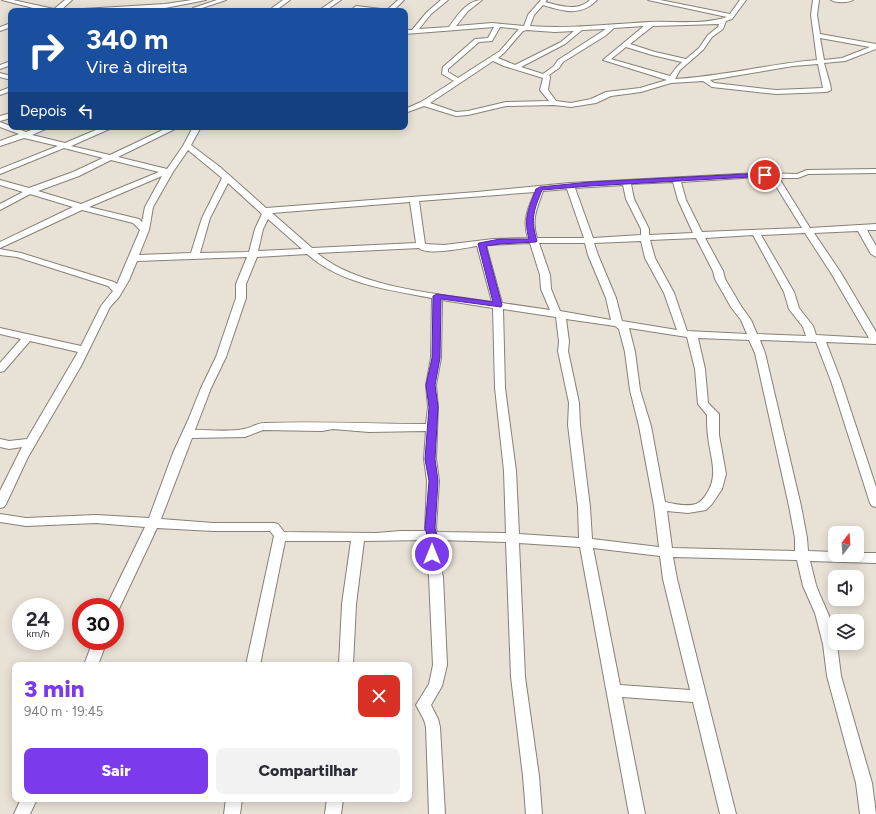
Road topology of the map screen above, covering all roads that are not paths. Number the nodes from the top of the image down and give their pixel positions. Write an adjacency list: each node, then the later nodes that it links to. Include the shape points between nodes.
1 (5, 0): 19 (street)
2 (69, 0): 20 (street)
3 (158, 0): 18 (street)
4 (203, 0): 18 (street)
5 (224, 0): 22 (street)
6 (287, 0): 23 (street)
7 (338, 0): 24 (street)
8 (401, 0): 25 (street)
9 (445, 0): 34 (street, via 429,13)
10 (479, 0): 32 (street, via 466,10)
11 (594, 0): 17 (street, via 586,7 580,8 561,8)
12 (651, 0): 26 (street)
13 (744, 0): 26 (street)
14 (816, 0): 36 (street, via 814,15)
15 (834, 0): 16 (street)
16 (850, 0)
17 (543, 2): 31 (street, via 531,15)
18 (175, 5): 21 (street)
19 (44, 8)
20 (57, 8)
21 (129, 8)
22 (195, 8)
23 (275, 8)
24 (325, 8)
25 (393, 8)
26 (731, 16): 27 (street)
27 (723, 21): 28 (street); 40 (street, via 721,28 710,36)
28 (651, 24): 30 (street); 37 (street)
29 (498, 25): 31 (street); 32 (street); 46 (street, via 490,40 477,40 445,68 444,73)
30 (612, 27): 33 (street); 43 (street, via 560,61 557,67)
31 (526, 28): 33 (street); 39 (street, via 521,30 502,52)
32 (450, 29): 34 (street)
33 (580, 29): 42 (street, via 563,43)
34 (414, 31): 35 (street)
35 (408, 32)
36 (817, 35): 38 (street); 41 (street)
37 (626, 45): 40 (street); 45 (street, via 607,61)
38 (876, 47): 41 (street, via 843,60)
39 (492, 58): 42 (street); 46 (street)
40 (688, 61): 45 (street, via 678,68)
41 (821, 63): 44 (street, via 793,64); 44 (street, via 827,84 825,91 769,92 712,85)
42 (515, 68): 43 (street)
43 (544, 76): 47 (street, via 547,77 544,90)
44 (705, 79): 45 (street)
45 (671, 80): 47 (street, via 641,90 609,94 587,102 571,105)
46 (459, 81): 48 (street)
47 (554, 103): 48 (street, via 506,104 456,114)
48 (424, 104): 49 (street)
49 (408, 110)
50 (16, 130): 55 (street)
51 (40, 130): 55 (street)
52 (102, 130): 57 (street)
53 (182, 130): 59 (street)
54 (184, 130): 58 (street)
55 (30, 135): 56 (street); 57 (street)
56 (0, 144)
57 (61, 146): 59 (street); 61 (street)
58 (187, 146): 62 (street); 64 (street)
59 (113, 158): 62 (street); 70 (street)
60 (876, 171): 63 (street)
61 (0, 172)
62 (168, 172): 73 (street); 77 (street, via 148,207)
63 (773, 175): 65 (street); 78 (street)
64 (226, 178): 74 (street); 91 (street, via 206,218)
65 (676, 179): 67 (street); 80 (street, via 682,200)
66 (0, 182): 70 (street)
67 (626, 182): 68 (street); 81 (street, via 627,191 645,229)
68 (570, 185): 69 (street); 82 (street)
69 (540, 189): 71 (street); 83 (street, via 530,214 529,228)
70 (30, 191): 72 (street); 73 (street)
71 (414, 199): 74 (street); 86 (street)
72 (0, 207)
73 (81, 207): 77 (street, via 136,222); 85 (street)
74 (266, 212): 87 (street); 89 (street)
75 (876, 227): 76 (street)
76 (862, 228): 78 (street); 90 (street)
77 (145, 230): 92 (street)
78 (808, 230): 79 (street); 105 (street)
79 (755, 232): 80 (street); 104 (street, via 789,292 794,309 808,326 812,336)
80 (699, 234): 81 (street); 103 (street, via 720,279 746,320)
81 (645, 237): 82 (street); 101 (street, via 650,258)
82 (589, 240): 83 (street); 99 (street, via 611,298)
83 (533, 241): 84 (street); 98 (street, via 545,275 544,284 555,312)
84 (481, 244): 86 (street, via 432,248 424,248); 97 (street)
85 (0, 245)
86 (421, 245): 87 (street)
87 (311, 251): 89 (street); 96 (street, via 323,263 347,275 378,285)
88 (0, 252): 94 (street, via 18,255)
89 (253, 254): 91 (street); 109 (street, via 241,284 241,298 232,327)
90 (876, 254)
91 (195, 256): 92 (street)
92 (133, 258): 93 (street)
93 (124, 280): 94 (street); 95 (street)
94 (103, 282): 95 (street, via 112,284)
95 (118, 291): 106 (street, via 106,306)
96 (437, 296): 97 (street); 108 (street, via 436,358 431,385)
97 (498, 305): 98 (street); 121 (street, via 500,388 510,471)
98 (561, 316): 99 (street); 122 (street, via 563,351 574,403)
99 (617, 323): 101 (street); 115 (street, via 624,328 630,352 635,390 643,416)
100 (0, 331): 102 (street)
101 (688, 334): 103 (street); 115 (street, via 700,369 703,404 714,414 713,435 719,458 720,480 717,489 702,507 691,509)
102 (28, 337): 106 (street); 107 (street)
103 (753, 338): 104 (street); 124 (street, via 764,368 795,506)
104 (820, 340): 105 (street); 113 (street)
105 (876, 341)
106 (83, 350): 110 (street)
107 (0, 369)
108 (432, 427): 109 (street, via 262,426 245,433); 118 (street)
109 (189, 434): 117 (street)
110 (32, 442): 111 (street); 112 (street)
111 (4, 444): 112 (street)
112 (22, 457): 114 (street)
113 (876, 503)
114 (0, 504)
115 (660, 506): 123 (street)
116 (0, 518): 117 (street, via 26,522 96,519)
117 (152, 523): 119 (street, via 274,527); 126 (street)
118 (432, 535): 120 (street); 121 (street); 139 (street, via 440,665 435,686 423,705 433,727)
119 (280, 536): 120 (street); 129 (street)
120 (358, 536): 130 (street, via 351,580)
121 (512, 538): 122 (street); 140 (street, via 518,677)
122 (586, 543): 123 (street); 131 (street)
123 (667, 552): 124 (street); 132 (street, via 670,578)
124 (802, 556): 125 (street); 143 (street, via 830,644 834,676 864,783)
125 (876, 558)
126 (117, 598)
127 (97, 650): 128 (street)
128 (92, 662)
129 (254, 662)
130 (346, 662)
131 (614, 690): 132 (street); 141 (street)
132 (700, 697): 142 (street)
133 (28, 802): 136 (street)
134 (234, 802): 137 (street)
135 (335, 802): 138 (street)
136 (22, 814)
137 (232, 814)
138 (333, 814)
139 (436, 814)
140 (534, 814)
141 (637, 814)
142 (728, 814)
143 (868, 814)

